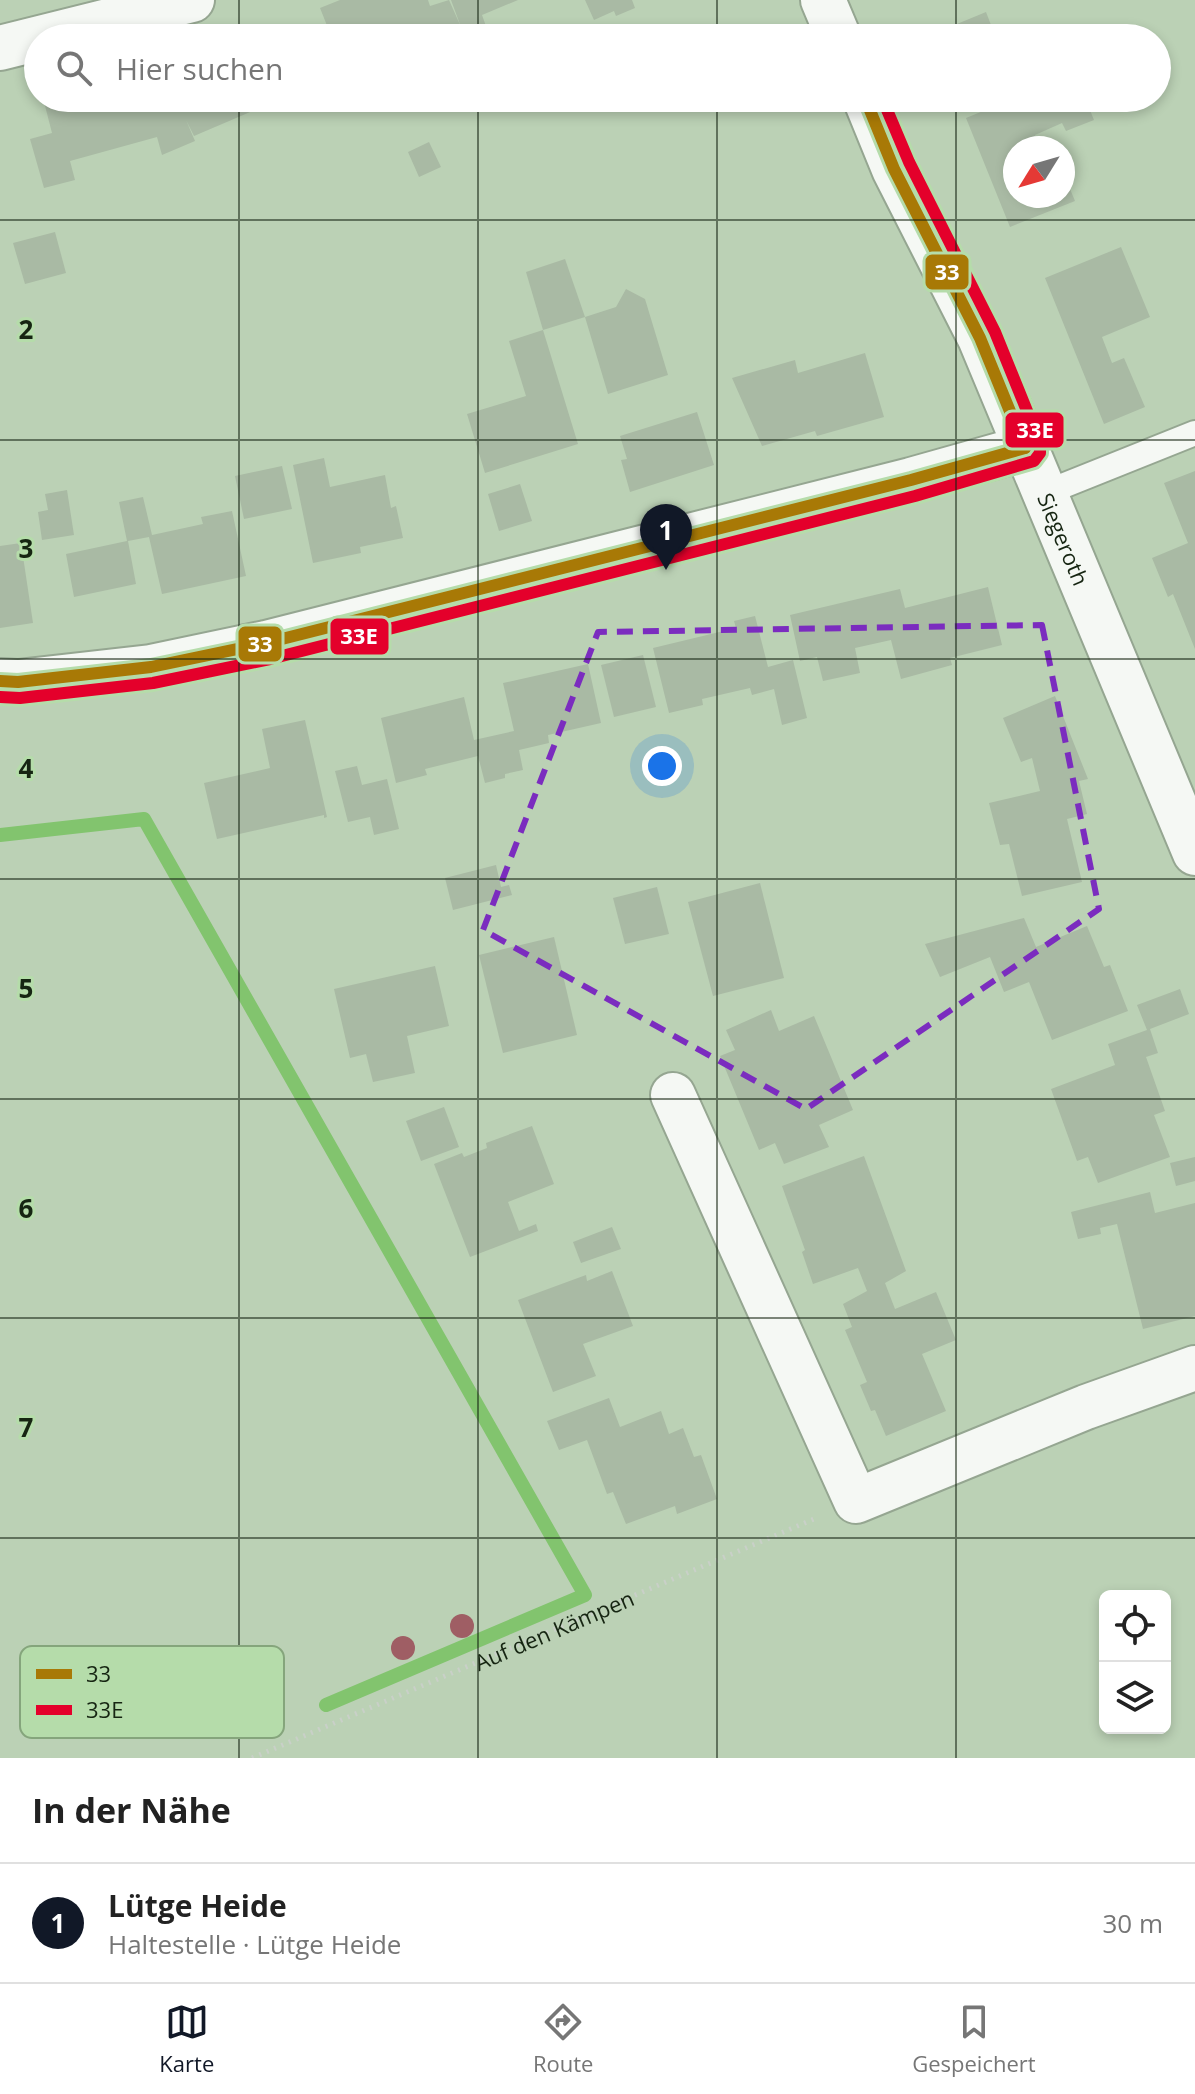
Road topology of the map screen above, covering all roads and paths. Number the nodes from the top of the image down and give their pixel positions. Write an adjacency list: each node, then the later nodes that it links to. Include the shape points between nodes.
1 (823, 0): 4 (street)
2 (177, 2): 3 (street)
3 (92, 24)
4 (833, 24)
5 (24, 42): 6 (street)
6 (0, 48)
7 (871, 112): 9 (street, Siegeroth, via 980,338)
8 (1195, 433): 10 (lane)
9 (1025, 448): 10 (street, Siegeroth); 11 (street, via 266,643 151,667)
10 (1045, 493): 12 (street, Siegeroth)
11 (0, 681)
12 (1195, 853)
13 (673, 1095): 15 (street)
14 (1195, 1368): 15 (street)
15 (856, 1501): 16 (path, Auf den Kämpen)
16 (252, 1758)

